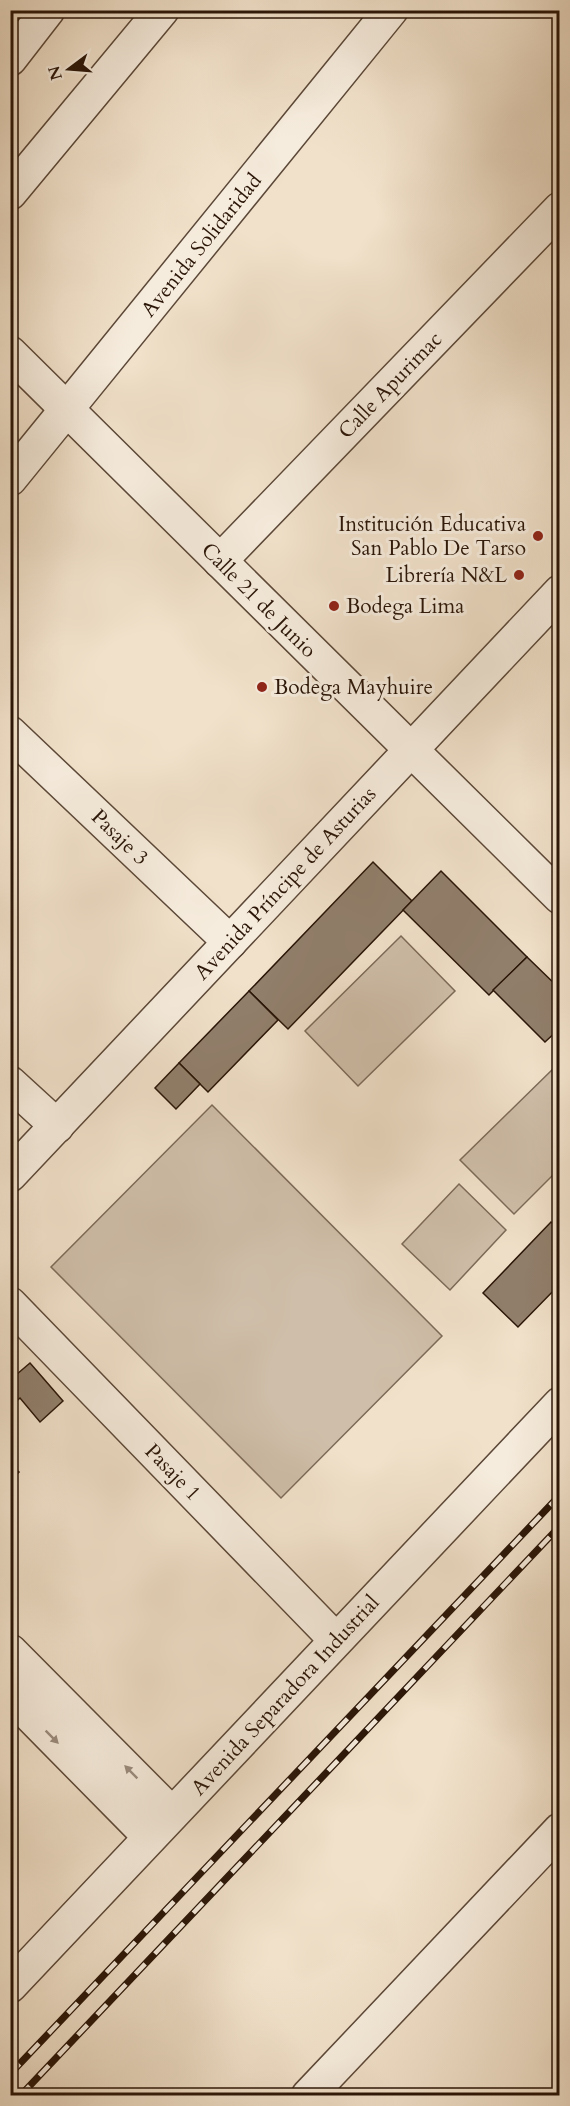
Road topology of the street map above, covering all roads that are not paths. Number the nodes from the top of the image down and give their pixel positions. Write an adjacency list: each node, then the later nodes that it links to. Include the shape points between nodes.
1 (48, 10): 4 (street)
2 (162, 10): 5 (street)
3 (391, 10): 8 (street, Avenida Solidaridad)
4 (10, 59)
5 (10, 194)
6 (560, 209): 10 (street, Calle Apurimac)
7 (10, 353): 8 (street, Calle 21 de Junio)
8 (67, 409): 9 (street, Avenida Solidaridad); 10 (street, Calle 21 de Junio)
9 (10, 479)
10 (220, 561): 13 (street, Calle 21 de Junio)
11 (560, 592): 13 (street, Avenida Príncipe de Asturias)
12 (10, 733): 15 (street, Pasaje 3)
13 (410, 750): 14 (street, Calle 21 de Junio); 15 (street, Avenida Príncipe de Asturias)
14 (560, 897)
15 (230, 942): 17 (street, Avenida Príncipe de Asturias)
16 (10, 1083): 17 (street)
17 (57, 1126): 18 (street, Avenida Príncipe de Asturias)
18 (10, 1175)
19 (10, 1304): 21 (street, Pasaje 1)
20 (560, 1404): 21 (street, Avenida Separadora Industrial)
21 (336, 1640): 24 (street, Avenida Separadora Industrial)
22 (10, 1651): 24 (street, one-way to 22)
23 (10, 1695): 24 (street, one-way to 24)
24 (161, 1826): 26 (street, Avenida Separadora Industrial)
25 (560, 1830): 27 (street)
26 (10, 1986)
27 (308, 2096)

